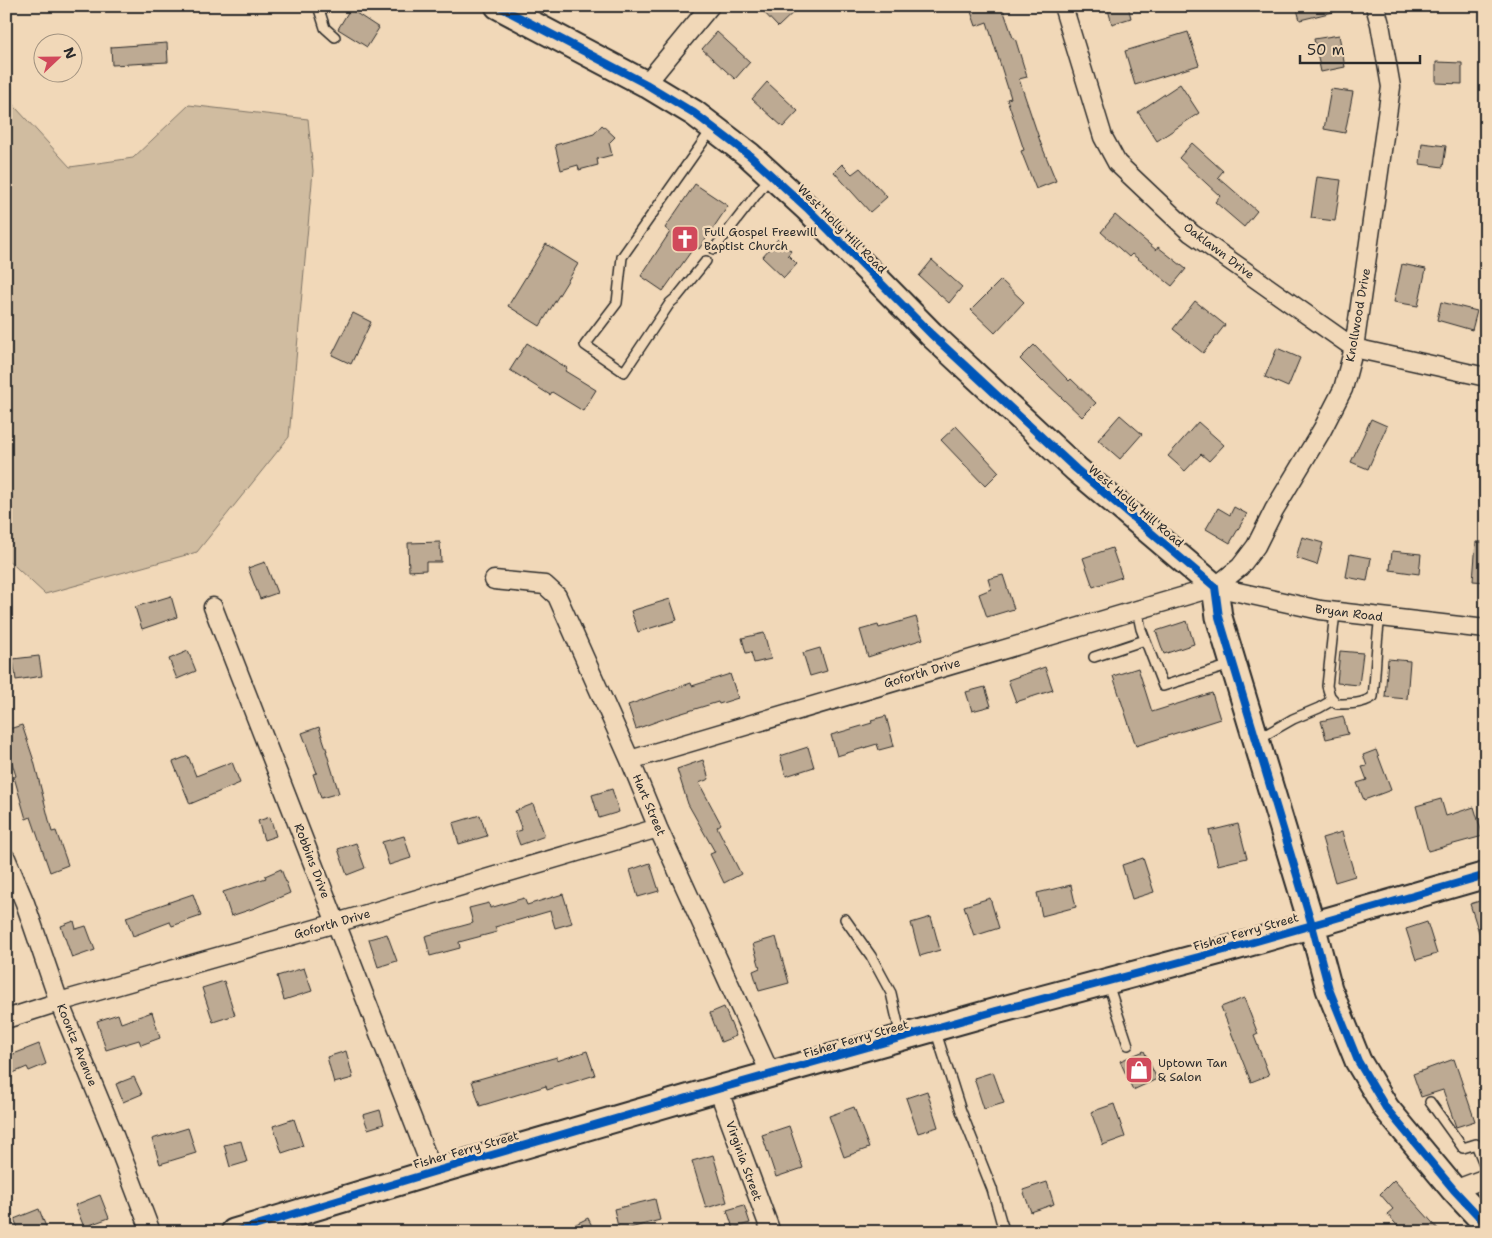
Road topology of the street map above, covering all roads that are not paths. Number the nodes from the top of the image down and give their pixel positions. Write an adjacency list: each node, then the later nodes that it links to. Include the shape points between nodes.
1 (318, 6): 6 (lane, via 325,28)
2 (498, 6): 7 (street, West Holly Hill Road)
3 (710, 6): 7 (street)
4 (1063, 6): 12 (street, Oaklawn Drive, via 1103,137 1117,163 1191,233)
5 (1375, 6): 12 (street, Knollwood Drive, via 1391,87)
6 (335, 37)
7 (646, 84): 8 (street, West Holly Hill Road)
8 (713, 127): 9 (street, West Holly Hill Road); 11 (lane, via 622,257 617,302 585,345 624,372 670,303)
9 (772, 175): 10 (lane); 15 (street, West Holly Hill Road, via 931,334 1076,470)
10 (714, 249)
11 (706, 261)
12 (1354, 348): 13 (street, Oaklawn Drive); 15 (street, Knollwood Drive, via 1343,389 1256,546 1240,567)
13 (1486, 377)
14 (494, 580): 26 (street, Hart Street, via 545,585 557,596)
15 (1215, 587): 17 (street, Goforth Drive); 18 (street, Bryan Road); 23 (street, via 1219,617)
16 (213, 607): 31 (street, Robbins Drive)
17 (1137, 610): 21 (lane); 26 (street, Goforth Drive)
18 (1335, 612): 19 (street, Bryan Road); 24 (lane, via 1327,686)
19 (1380, 617): 20 (street, Bryan Road); 24 (lane, via 1373,696 1354,704 1337,704)
20 (1486, 629)
21 (1145, 640): 22 (lane); 23 (lane, via 1163,686)
22 (1094, 657)
23 (1233, 664): 25 (street)
24 (1333, 700): 25 (lane)
25 (1256, 740): 32 (street)
26 (630, 760): 27 (street, Hart Street)
27 (658, 828): 31 (street, Goforth Drive); 39 (street, Hart Street)
28 (6, 858): 34 (street, Koontz Avenue)
29 (1486, 875): 32 (street, Fisher Ferry Street)
30 (846, 919): 37 (lane, via 891,993)
31 (336, 923): 34 (street, Goforth Drive); 43 (street, Robbins Drive)
32 (1312, 925): 33 (street, Fisher Ferry Street); 45 (street, via 1328,988 1358,1061 1386,1108)
33 (1108, 981): 36 (street, Fisher Ferry Street); 38 (lane)
34 (59, 1002): 35 (street, Goforth Drive); 47 (street, Koontz Avenue)
35 (6, 1020)
36 (935, 1028): 37 (street, Fisher Ferry Street); 50 (lane, via 961,1111)
37 (901, 1038): 39 (street, Fisher Ferry Street)
38 (1128, 1045)
39 (771, 1075): 40 (street, Fisher Ferry Street)
40 (718, 1089): 43 (street, Fisher Ferry Street); 49 (street, Virginia Street)
41 (1430, 1102): 42 (lane, via 1463,1148 1476,1144)
42 (1486, 1168)
43 (432, 1172): 48 (street, Fisher Ferry Street)
44 (1486, 1178): 45 (street)
45 (1454, 1190): 46 (street)
46 (1486, 1224)
47 (151, 1232)
48 (234, 1232)
49 (771, 1232)
50 (1006, 1232)

